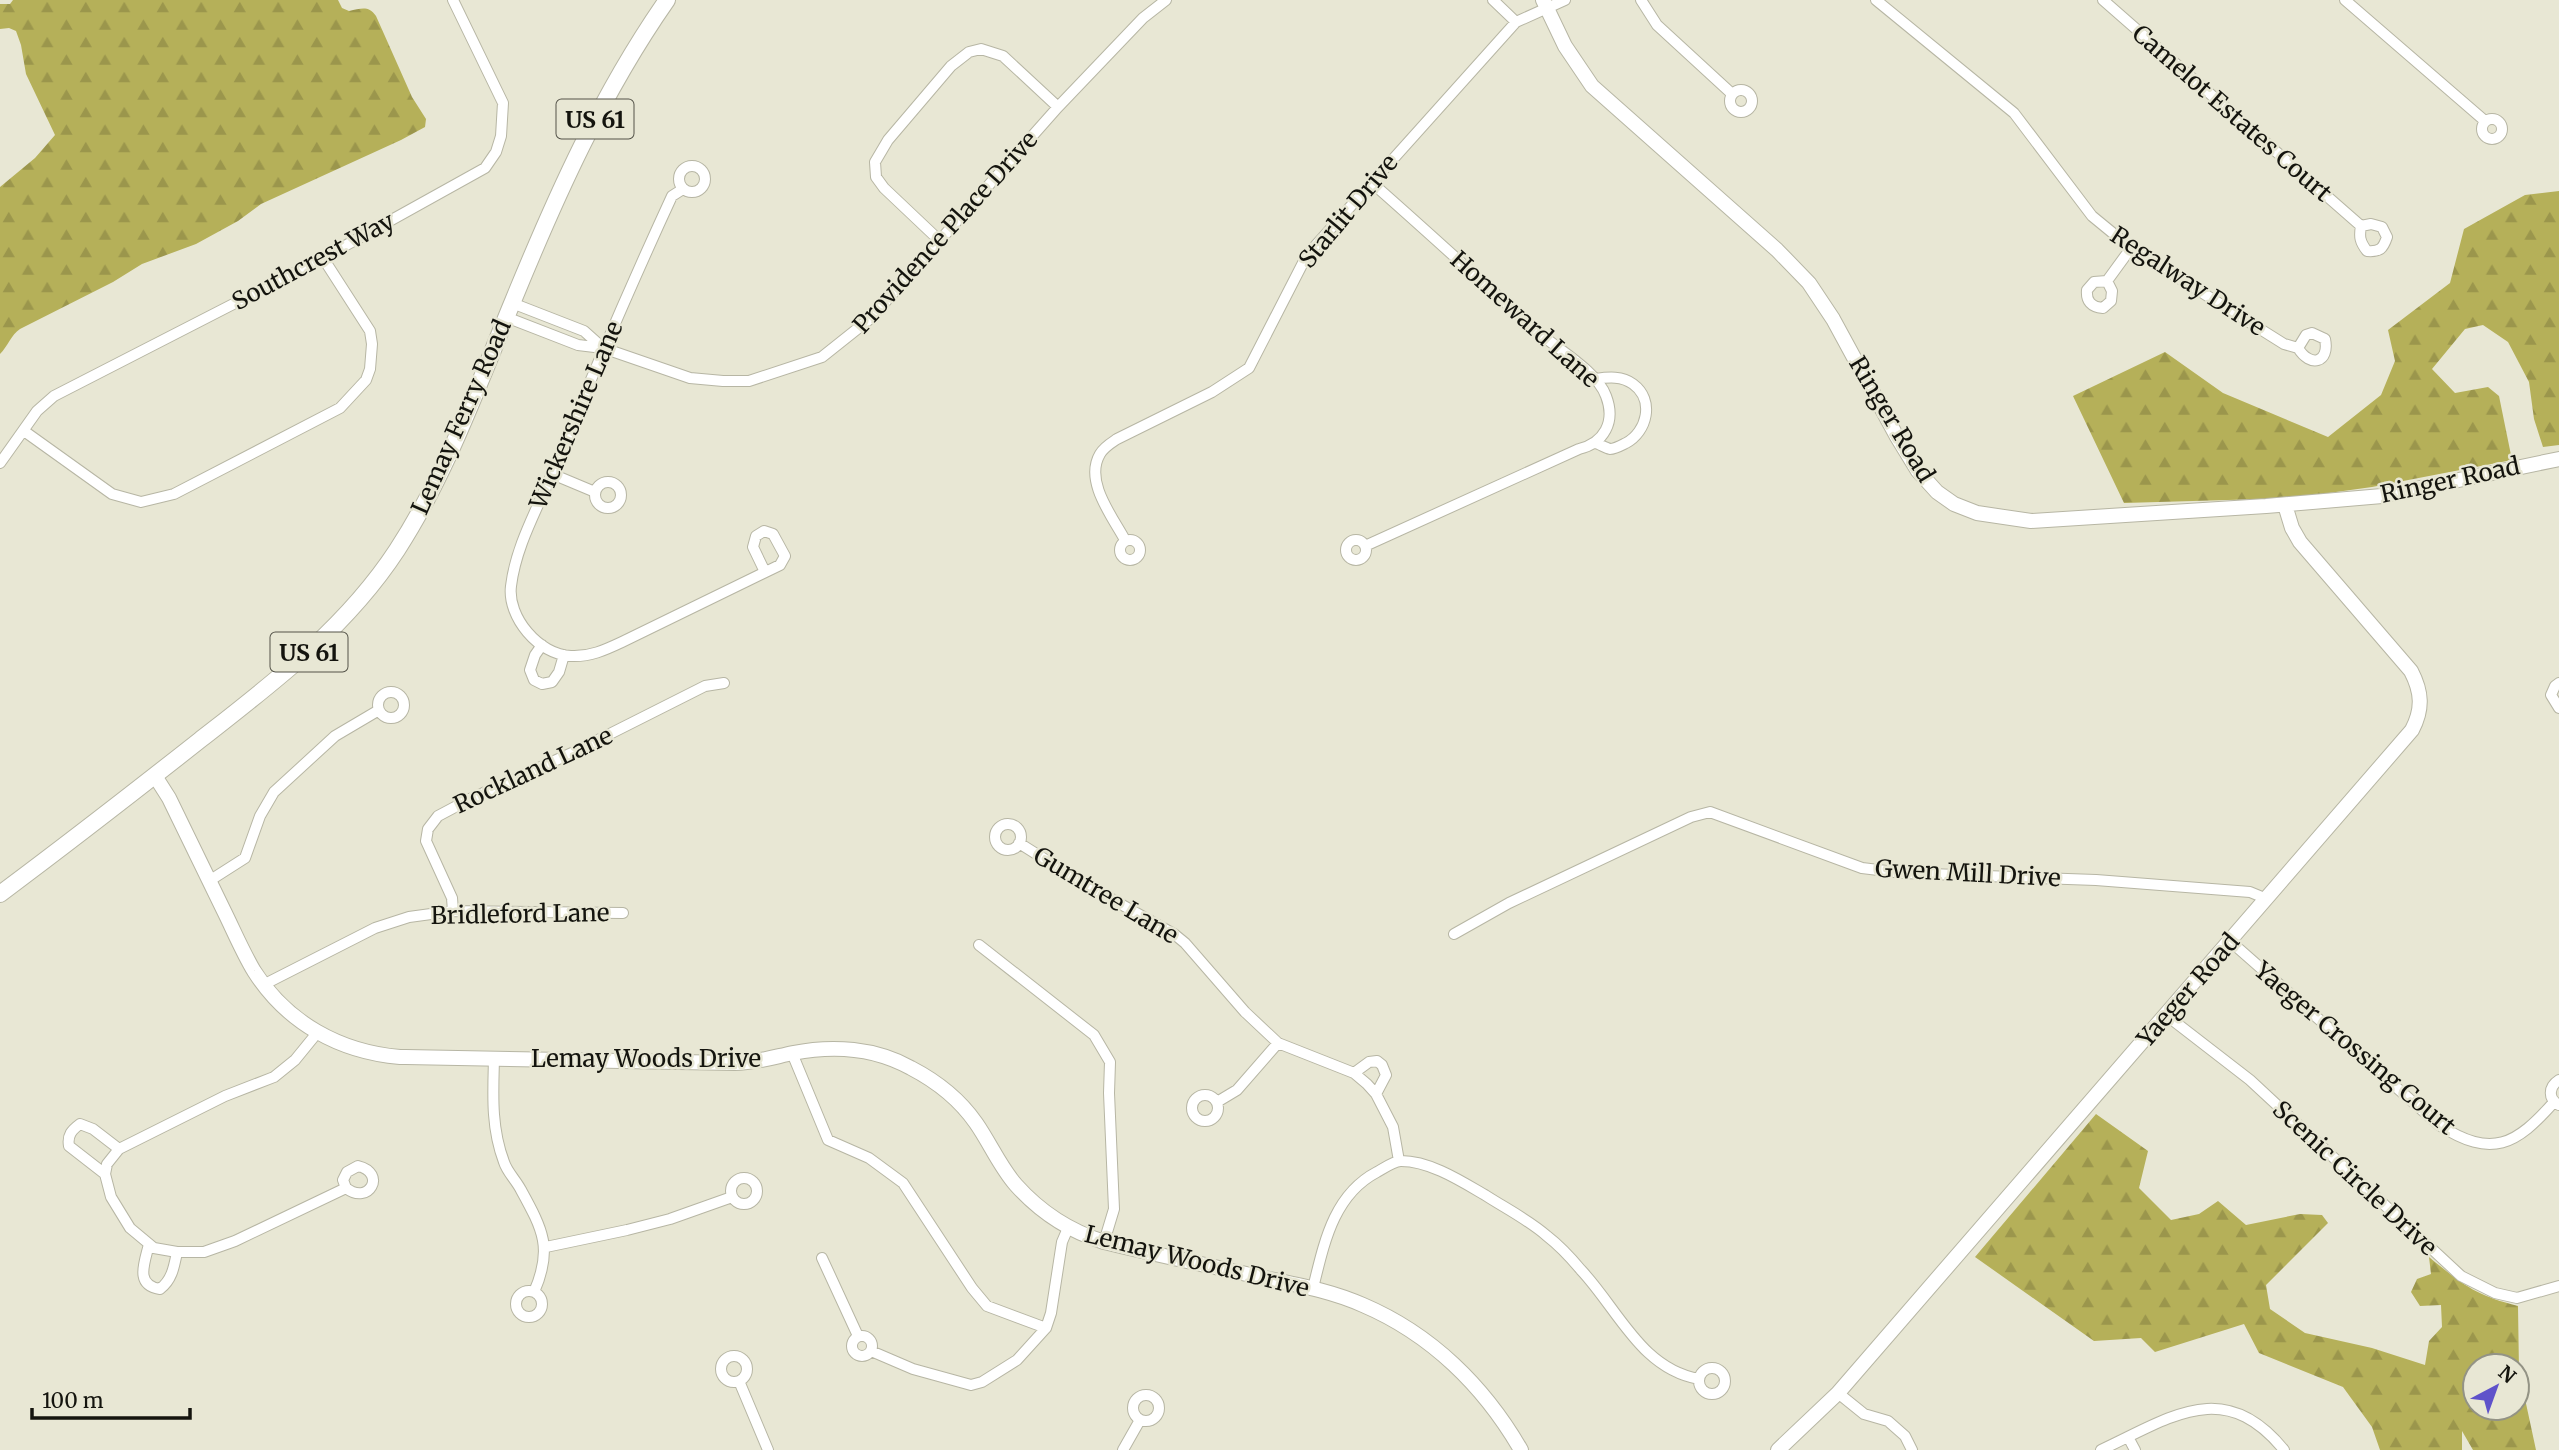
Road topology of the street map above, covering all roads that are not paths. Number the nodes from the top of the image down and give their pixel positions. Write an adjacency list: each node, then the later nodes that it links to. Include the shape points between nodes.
1 (453, 0): 20 (street, Southcrest Way, via 503,103 496,152 485,168)
2 (667, 0): 22 (main road, Lemay Ferry Road / US 61, via 585,139)
3 (1166, 0): 13 (street, Providence Place Drive)
4 (1493, 0): 11 (street)
5 (1565, 0): 10 (street)
6 (1641, 0): 12 (street, via 1657,25)
7 (1876, 0): 19 (street, Regalway Drive, via 2014,113 2092,216)
8 (2103, 0): 17 (street, Camelot Estates Court)
9 (2345, 0): 14 (street)
10 (1545, 4): 11 (street, Starlit Drive); 32 (street, Ringer Road, via 1572,59 1592,86 1777,250 1819,296 1918,471 1944,498 1977,513 2031,521)
11 (1516, 22): 15 (street, Starlit Drive)
12 (1731, 93)
13 (1058, 107): 18 (street, Providence Place Drive); 18 (street, via 1003,55 981,49 951,66 875,162 876,177 884,188)
14 (2485, 121)
15 (1371, 181): 25 (street, Homeward Lane); 33 (street, Starlit Drive, via 1307,255 1249,368 1212,392 1117,439 1098,456 1098,490)
16 (684, 189): 23 (street, Wickershire Lane, via 672,196)
17 (2361, 226)
18 (940, 241): 23 (street, Providence Place Drive, via 871,318 822,357 804,364 749,381 723,382 690,378)
19 (2131, 248): 21 (street); 24 (street, Regalway Drive, via 2284,344)
20 (323, 258): 26 (street, Southcrest Way, via 54,396); 26 (street, via 370,331 372,344 366,380 340,408 174,494 141,502 112,494)
21 (2108, 281)
22 (509, 310): 23 (street, Providence Place Drive, via 578,345); 42 (main road, Lemay Ferry Road / US 61, via 438,478 376,579 293,667)
23 (603, 348): 30 (street, Wickershire Lane)
24 (2298, 348)
25 (1596, 379): 27 (street, Homeward Lane, via 1606,396 1609,418); 27 (street, via 1610,377 1634,384 1642,394 1646,419 1642,429 1621,445 1610,449)
26 (24, 431): 29 (street, Southcrest Way)
27 (1595, 443): 34 (street)
28 (2559, 459): 32 (street, Ringer Road, via 2382,496)
29 (0, 463)
30 (552, 474): 31 (street); 36 (street, Wickershire Lane, via 521,547 511,588 514,612)
31 (595, 492)
32 (2285, 505): 46 (street, Yaeger Road, via 2301,542 2411,671 2421,705 2403,743)
33 (1125, 540)
34 (1366, 546)
35 (765, 572): 37 (street, Wickershire Lane, via 595,654)
36 (542, 645): 37 (street, Wickershire Lane); 37 (street, via 530,670 542,684 552,682)
37 (564, 655)
38 (724, 682): 47 (street, Rockland Lane, via 705,686 439,816 428,829 426,841 453,898)
39 (2559, 683): 40 (street, via 2552,695)
40 (2559, 708)
41 (379, 710): 44 (street, via 335,736 274,792 245,858)
42 (155, 776): 44 (street, Lemay Woods Drive); 45 (main road, Lemay Ferry Road / US 61)
43 (1020, 843): 55 (street, Gumtree Lane, via 1174,934)
44 (209, 881): 52 (street, Lemay Woods Drive)
45 (0, 894)
46 (2267, 899): 49 (street, Gwen Mill Drive, via 2250,892 2148,884 1862,868 1710,812 1530,892); 50 (street, Yaeger Road)
47 (453, 911): 48 (street, Bridleford Lane); 52 (street, Bridleford Lane, via 375,928)
48 (623, 913)
49 (1454, 934)
50 (2230, 941): 53 (street, Yaeger Road); 62 (street, Yaeger Crossing Court, via 2452,1134 2494,1144 2509,1141 2525,1133)
51 (979, 945): 69 (street, via 1094,1035 1110,1062 1114,1209)
52 (263, 985): 54 (street, Lemay Woods Drive, via 290,1014)
53 (2166, 1015): 74 (street, Scenic Circle Drive, via 2250,1080 2461,1276 2517,1298); 82 (street, Yaeger Road)
54 (317, 1033): 57 (street, Lemay Woods Drive, via 383,1056); 63 (street, via 274,1077)
55 (1278, 1043): 58 (street, Gumtree Lane); 61 (street, via 1237,1090)
56 (792, 1053): 57 (street, Lemay Woods Drive, via 740,1063); 68 (street, Lemay Woods Drive, via 831,1048 872,1053 929,1079 962,1105 1014,1184); 77 (street, via 828,1140 869,1158 903,1183 987,1306)
57 (494, 1059): 71 (street, via 492,1107 504,1163 528,1203)
58 (1354, 1073): 60 (street, Gumtree Lane); 60 (street, via 1368,1062 1382,1065 1386,1075)
59 (2559, 1080): 62 (street, Yaeger Crossing Court, via 2550,1091)
60 (1376, 1094): 64 (street, Gumtree Lane, via 1393,1127)
61 (1217, 1102)
62 (2557, 1103)
63 (119, 1149): 65 (street); 65 (street, via 93,1129 80,1124 72,1130 69,1146)
64 (1399, 1161): 75 (street, via 1349,1192 1324,1242); 80 (street, via 1425,1166 1472,1187 1548,1236 1584,1272 1659,1364 1681,1376)
65 (105, 1174): 70 (street, via 111,1197 130,1228)
66 (345, 1188): 72 (street, via 235,1241 204,1252)
67 (732, 1197): 71 (street, via 638,1228)
68 (1068, 1228): 69 (street, Lemay Woods Drive); 77 (street)
69 (1104, 1242): 75 (street, Lemay Woods Drive)
70 (149, 1244): 72 (street); 72 (street, via 142,1274 151,1287 160,1289 166,1284)
71 (546, 1247): 76 (street, via 544,1269)
72 (177, 1252)
73 (822, 1258): 78 (street)
74 (2559, 1286)
75 (1313, 1289): 87 (street, Lemay Woods Drive, via 1363,1304 1432,1345 1493,1406)
76 (534, 1292)
77 (1046, 1328): 79 (street, via 1017,1360 971,1385)
78 (858, 1336): 79 (street, via 870,1339); 79 (street, via 852,1342 853,1352 863,1357)
79 (871, 1351)
80 (1699, 1379)
81 (739, 1381): 85 (street)
82 (1838, 1393): 88 (street, Yaeger Road); 89 (street, via 1864,1413 1888,1421 1905,1436)
83 (1140, 1420): 86 (street)
84 (2128, 1437): 90 (street); 91 (street); 92 (street, via 2182,1412 2209,1408 2254,1421)
85 (768, 1450)
86 (1123, 1450)
87 (1521, 1450)
88 (1778, 1450)
89 (1912, 1450)
90 (2101, 1450)
91 (2135, 1450)
92 (2284, 1450)

